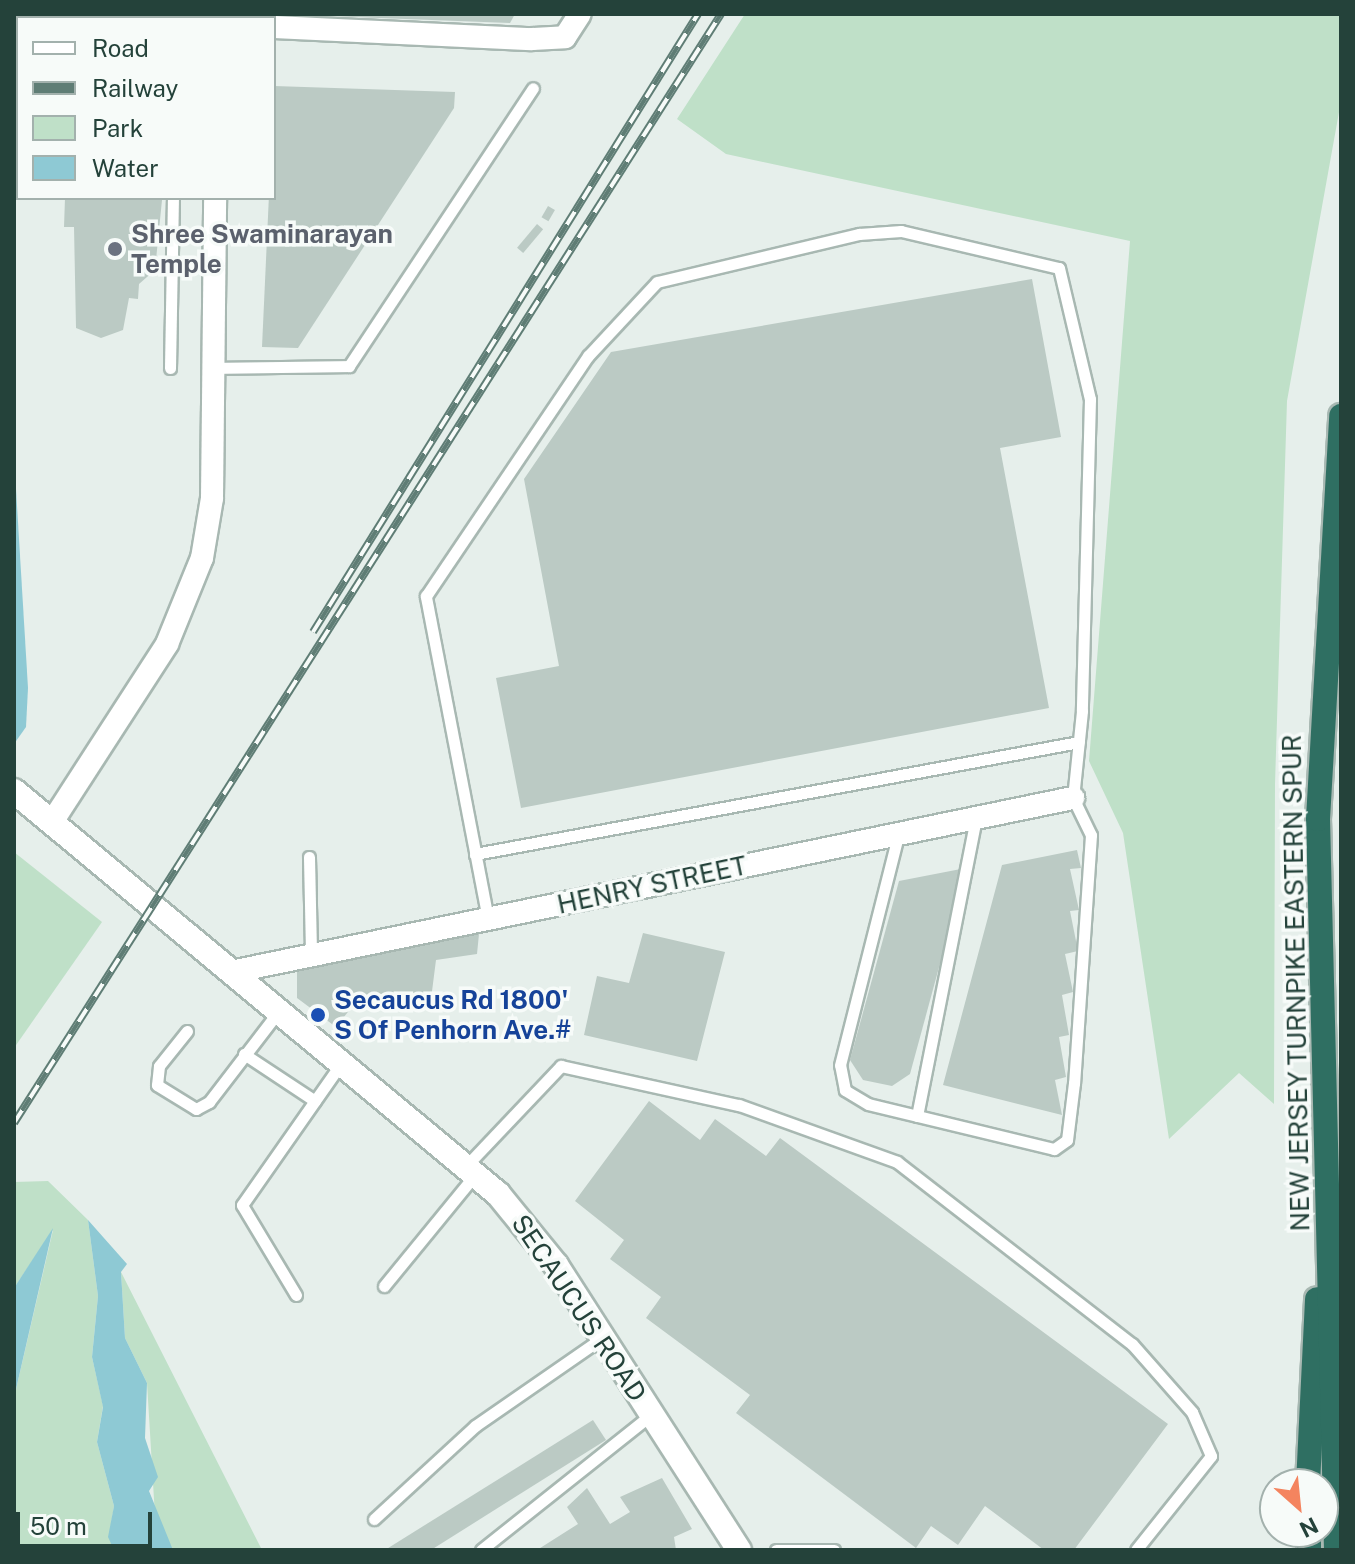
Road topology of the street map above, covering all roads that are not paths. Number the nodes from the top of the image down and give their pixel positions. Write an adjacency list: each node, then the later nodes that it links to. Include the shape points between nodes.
1 (580, 14): 2 (street, via 565,37)
2 (276, 27)
3 (533, 88): 7 (lane, via 349,366)
4 (173, 200): 6 (lane)
5 (215, 200): 7 (street)
6 (170, 368)
7 (213, 368): 13 (street, via 212,498 193,588 167,644)
8 (1341, 416): 27 (highway, NEW JERSEY TURNPIKE EASTERN SPUR, via 1319,761)
9 (1079, 742): 11 (lane); 15 (lane); 15 (lane, via 1092,439 1090,399 1059,268 901,231 859,234 657,282 588,356 426,596)
10 (14, 791): 13 (main road, SECAUCUS ROAD)
11 (1073, 798): 12 (street, HENRY STREET); 25 (lane, via 1091,835 1067,1140 1054,1149)
12 (976, 818): 14 (street, HENRY STREET); 25 (lane)
13 (52, 822): 19 (main road, SECAUCUS ROAD)
14 (898, 834): 17 (street, HENRY STREET); 25 (lane, via 840,1065 845,1090)
15 (475, 854): 17 (lane)
16 (309, 857): 18 (lane)
17 (488, 919): 18 (street, HENRY STREET)
18 (311, 955): 19 (street, HENRY STREET)
19 (231, 972): 20 (main road, SECAUCUS ROAD)
20 (278, 1012): 22 (lane); 23 (main road, SECAUCUS ROAD)
21 (187, 1031): 22 (lane, via 159,1066 157,1085 179,1105 209,1102)
22 (244, 1054): 24 (lane)
23 (340, 1065): 24 (lane); 26 (main road, SECAUCUS ROAD, via 401,1102)
24 (315, 1101): 29 (lane, via 242,1205)
25 (917, 1116)
26 (471, 1170): 28 (lane); 30 (main road, SECAUCUS ROAD, via 528,1227); 38 (lane, via 561,1066 739,1105 897,1162 1132,1344 1192,1412 1211,1456)
27 (1327, 1218): 32 (highway, via 1310,1354); 39 (highway, NEW JERSEY TURNPIKE EASTERN SPUR)
28 (384, 1286)
29 (296, 1295)
30 (602, 1338): 31 (main road, SECAUCUS ROAD); 33 (lane, via 475,1426)
31 (651, 1415): 34 (lane); 35 (main road, SECAUCUS ROAD)
32 (1308, 1468)
33 (374, 1519)
34 (481, 1550)
35 (739, 1550)
36 (776, 1550): 37 (lane)
37 (834, 1550)
38 (1136, 1550)
39 (1336, 1550)

